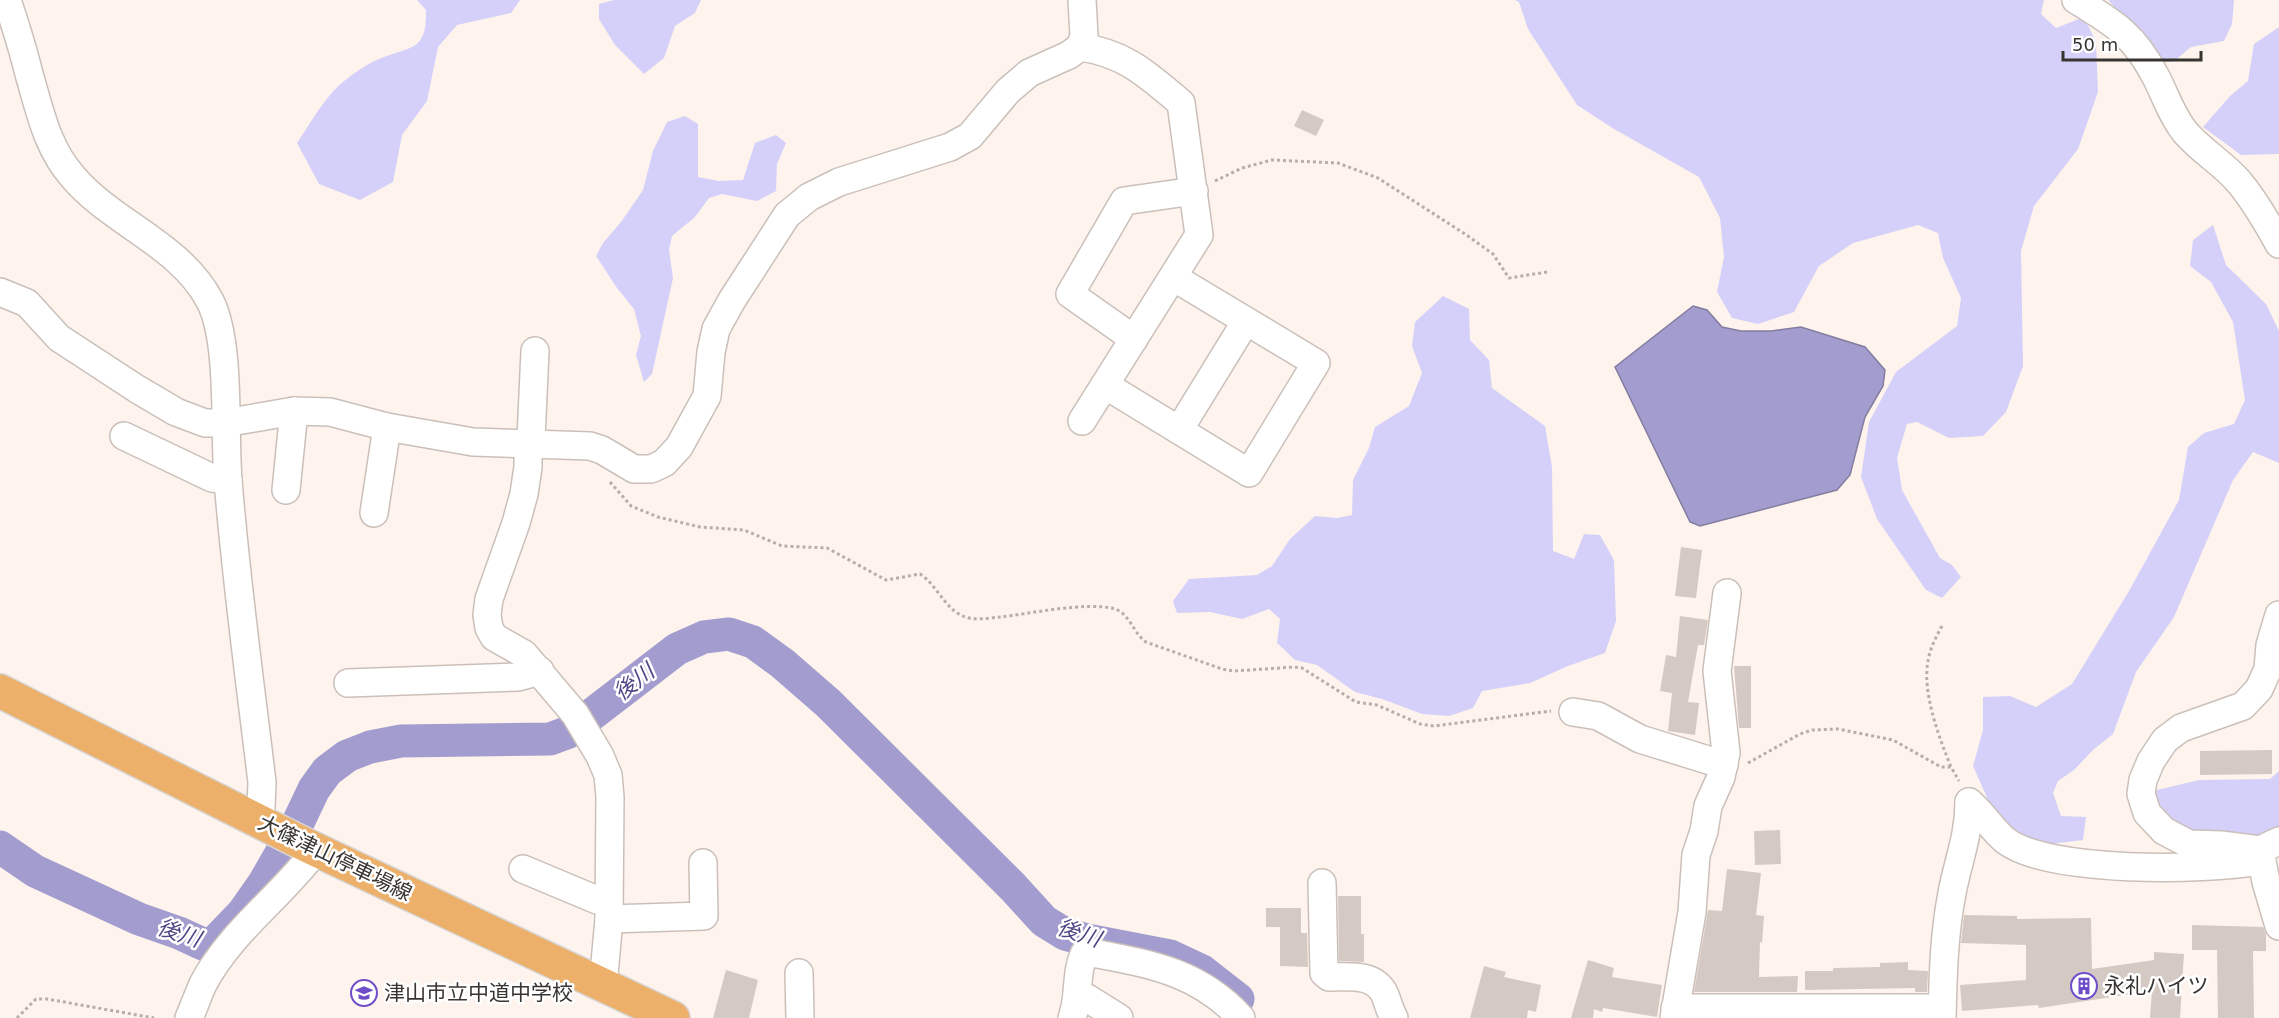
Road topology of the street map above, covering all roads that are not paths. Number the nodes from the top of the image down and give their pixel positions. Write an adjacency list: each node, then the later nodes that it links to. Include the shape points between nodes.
1 (7, 0): 15 (street, via 45,130 57,157 74,179 113,213 168,251 194,277 210,301 223,361)
2 (1082, 0): 4 (street, via 1084,36)
3 (2076, 0): 6 (street, via 2114,23 2132,40 2185,131 2239,182 2262,212)
4 (1080, 47): 5 (street, via 1113,54 1145,72 1181,103); 19 (street, via 1029,73 1008,91 970,136 950,147 839,182 809,197 787,215 716,329 707,396 679,447 664,463 634,470 590,446)
5 (1194, 191): 7 (street, via 1200,235); 10 (street, via 1124,201 1070,294)
6 (2279, 244)
7 (1173, 278): 9 (street); 10 (street)
8 (0, 292): 15 (street, via 27,303 59,338 176,412 205,423)
9 (1246, 321): 17 (street); 17 (street, via 1316,363 1249,473)
10 (1134, 339): 12 (street)
11 (534, 351): 19 (street)
12 (1105, 385): 14 (street); 17 (street)
13 (294, 411): 15 (street); 16 (street, via 330,412); 21 (street)
14 (1082, 421)
15 (225, 423): 20 (street)
16 (387, 427): 19 (street, via 473,442); 22 (street)
17 (1179, 430)
18 (124, 436): 20 (street, via 212,478)
19 (528, 445): 25 (street, via 524,494 487,615 494,637 524,654)
20 (228, 480): 30 (street, via 262,782 261,807)
21 (286, 490)
22 (374, 513)
23 (1727, 593): 29 (street, via 1717,672)
24 (2279, 615): 32 (street, via 2268,669 2259,688 2243,706 2181,728 2165,740 2151,761 2141,794 2146,813 2164,831 2189,844)
25 (540, 671): 26 (street, via 518,677); 36 (street, via 581,723 608,775)
26 (348, 683)
27 (0, 691): 30 (main road, 大篠津山停車場線)
28 (1573, 712): 29 (street, via 1598,716 1640,739)
29 (1724, 765): 41 (street, via 1708,806 1696,855 1692,912)
30 (266, 824): 31 (main road, 大篠津山停車場線)
31 (311, 847): 39 (main road, 大篠津山停車場線); 43 (street, via 302,869 224,952 204,983)
32 (2267, 850): 37 (street); 42 (street, via 2235,864 2136,867 2076,863 2039,855 2007,842 1969,802 1969,824 1948,919)
33 (703, 863): 36 (street, via 704,916)
34 (523, 869): 36 (street, via 597,900)
35 (1322, 883): 48 (street, via 1324,973 1329,977 1376,982)
36 (609, 910): 39 (street)
37 (2279, 926)
38 (799, 973): 45 (street)
39 (602, 984): 44 (main road, 大篠津山停車場線)
40 (1075, 1007): 46 (street, via 1087,998); 47 (street, via 1079,965 1084,954 1093,953 1158,965 1183,974 1208,989)
41 (1675, 1013): 42 (street)
42 (1942, 1013)
43 (189, 1018)
44 (673, 1018)
45 (800, 1018)
46 (1119, 1018)
47 (1241, 1018)
48 (1394, 1018)

